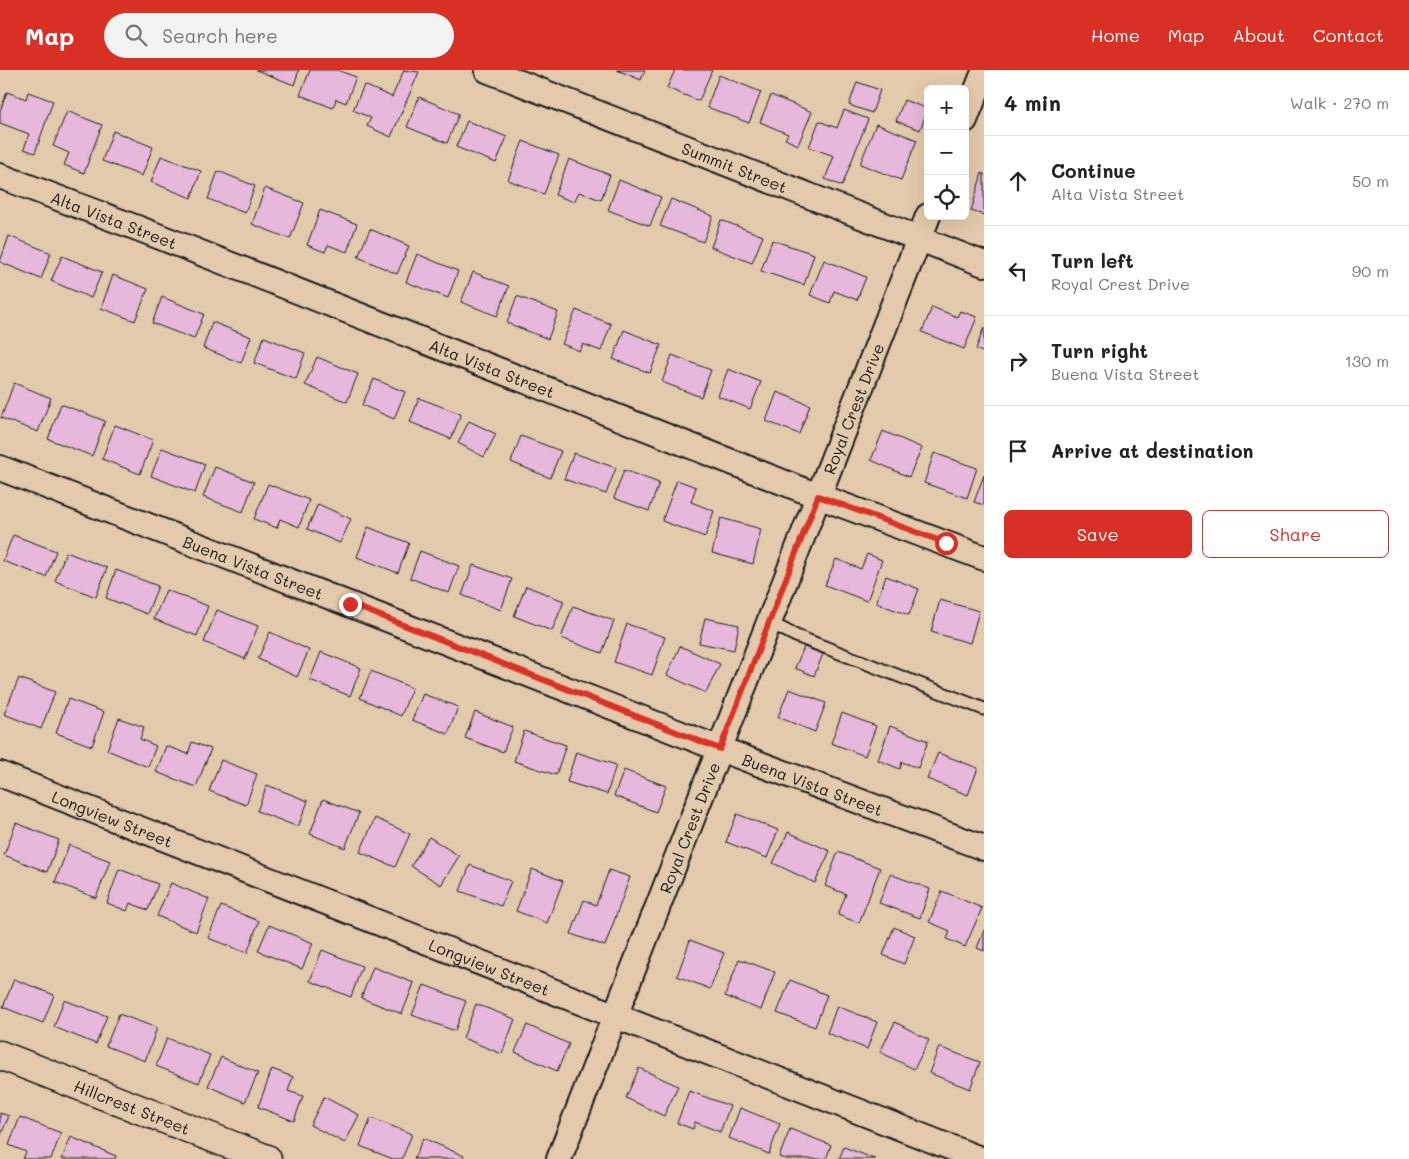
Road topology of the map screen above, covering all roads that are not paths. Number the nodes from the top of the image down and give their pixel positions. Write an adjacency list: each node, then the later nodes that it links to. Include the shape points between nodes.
1 (487, 70): 6 (street, Summit Street)
2 (984, 72): 3 (street)
3 (969, 110)
4 (0, 176): 9 (street, Alta Vista Street)
5 (926, 220): 6 (street, Royal Crest Drive)
6 (919, 238): 7 (street, Summit Street); 9 (street, Royal Crest Drive)
7 (984, 264)
8 (0, 468): 13 (street, Buena Vista Street)
9 (818, 496): 10 (street, Alta Vista Street); 11 (street, Royal Crest Drive)
10 (984, 558)
11 (769, 622): 12 (lane, via 796,636); 13 (street, Royal Crest Drive)
12 (984, 709)
13 (720, 749): 15 (street, Buena Vista Street); 16 (street, Royal Crest Drive)
14 (0, 774): 16 (street, Longview Street)
15 (984, 848)
16 (615, 1017): 19 (street, Royal Crest Drive); 20 (street, Longview Street)
17 (0, 1055): 18 (street, Hillcrest Street)
18 (267, 1159)
19 (559, 1159)
20 (980, 1159)

